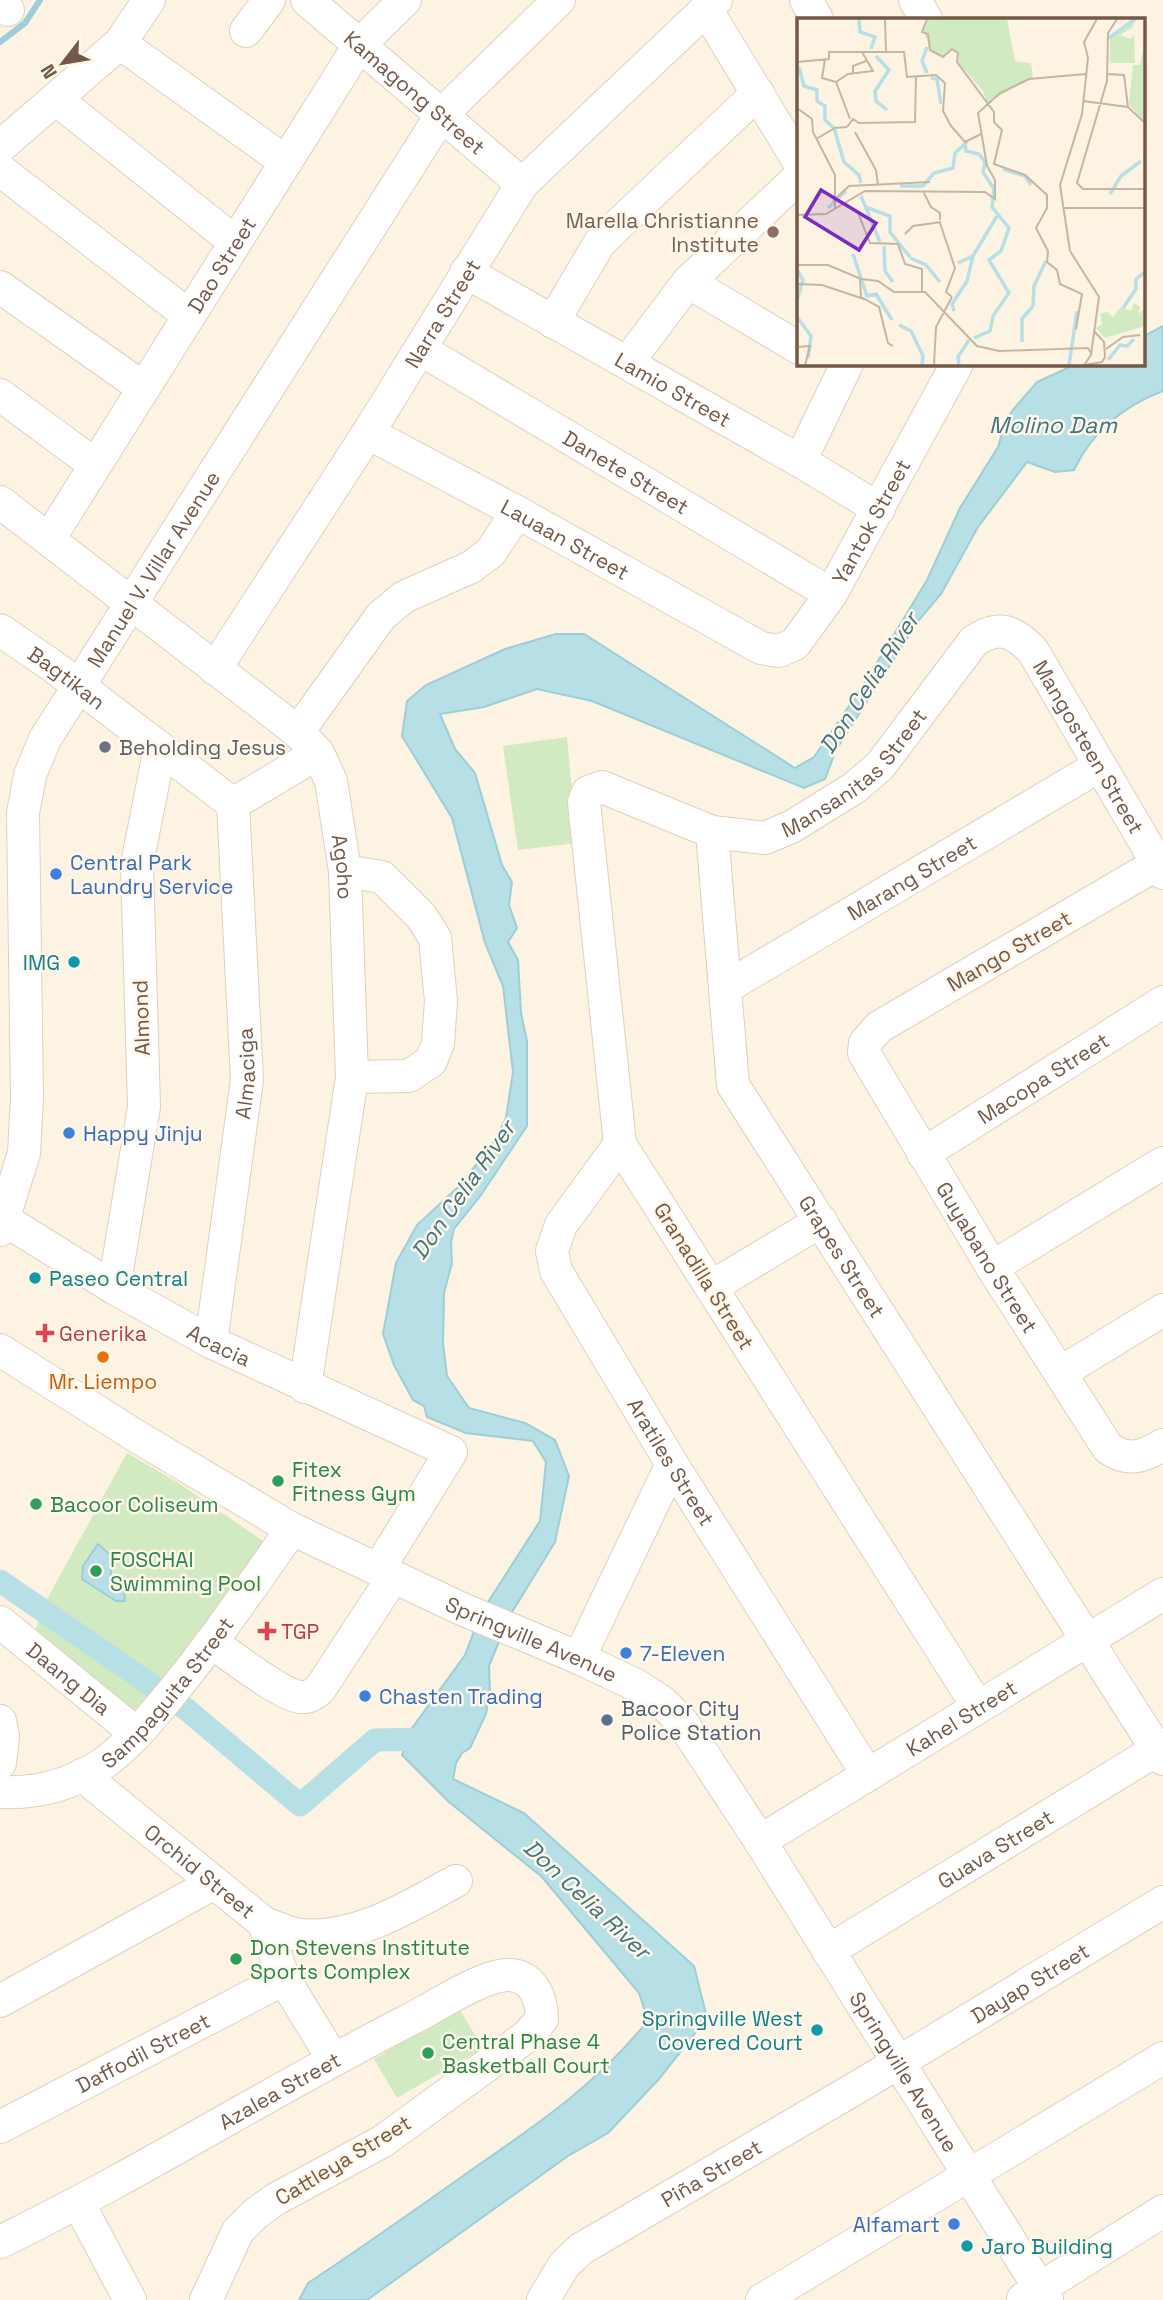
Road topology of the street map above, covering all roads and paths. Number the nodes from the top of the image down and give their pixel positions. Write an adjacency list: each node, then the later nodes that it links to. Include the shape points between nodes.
1 (149, 0): 12 (street)
2 (268, 0): 11 (street)
3 (307, 0): 13 (street, Kamagong Street)
4 (405, 0): 13 (street, Dao Street)
5 (559, 0): 16 (street, Manuel V. Villar Avenue)
6 (806, 0): 9 (street)
7 (915, 0): 10 (street)
8 (711, 4): 14 (street); 22 (street, Narra Street)
9 (816, 18)
10 (925, 18)
11 (247, 31)
12 (120, 43): 15 (street); 19 (street)
13 (360, 44): 16 (street, Kamagong Street); 19 (street, Dao Street)
14 (758, 93): 18 (street); 28 (street, via 600,242)
15 (57, 100): 17 (street); 23 (street)
16 (442, 114): 22 (street, Kamagong Street); 44 (street, Manuel V. Villar Avenue)
17 (0, 147)
18 (797, 159)
19 (286, 162): 23 (street, Dao Street)
20 (0, 170): 27 (street)
21 (797, 179): 25 (street)
22 (522, 184): 24 (street, Narra Street)
23 (235, 242): 27 (street, Dao Street)
24 (466, 272): 28 (street, Lamio Street); 30 (street, Narra Street)
25 (688, 282): 29 (street); 31 (street)
26 (0, 287): 34 (street)
27 (188, 315): 34 (street, Dao Street)
28 (553, 322): 31 (street, Lamio Street)
29 (797, 347)
30 (419, 349): 36 (street, Narra Street); 43 (street, Danete Street)
31 (627, 363): 37 (street, Lamio Street)
32 (956, 366): 40 (street, Yantok Street)
33 (838, 367): 37 (street)
34 (142, 387): 38 (street, Dao Street)
35 (0, 395): 38 (street)
36 (368, 433): 41 (street, Lauaan Street); 48 (street, Narra Street)
37 (800, 461): 40 (street, Lamio Street)
38 (94, 464): 42 (street, Dao Street)
39 (0, 502): 42 (street, Agoho)
40 (879, 509): 43 (street, Yantok Street)
41 (517, 512): 47 (street, Lauaan Street); 50 (street, via 491,552 471,567 404,597 382,616)
42 (49, 539): 44 (street, Agoho)
43 (831, 594): 47 (street, Yantok Street, via 795,644 779,651)
44 (129, 603): 48 (street, Agoho); 49 (street, Manuel V. Villar Avenue)
45 (1004, 629): 52 (street, Mangosteen Street, via 1033,651); 55 (street, Mansanitas Street, via 987,632 974,641 880,766 854,788 793,827 765,838)
46 (0, 630): 49 (street, Bagtikan)
47 (761, 648)
48 (215, 669): 50 (street, Agoho)
49 (77, 685): 51 (street, Bagtikan); 66 (street, Manuel V. Villar Avenue, via 45,739 30,775 23,813 27,1098 24,1153)
50 (308, 743): 54 (street); 57 (street, Agoho, via 331,780)
51 (160, 748): 54 (street, Bagtikan); 69 (street, Almond, via 137,864 144,1107)
52 (1100, 766): 56 (street, Mangosteen Street); 58 (street, Marang Street)
53 (588, 792): 55 (street, Mansanitas Street, via 602,787); 62 (street, Granadilla Street, via 584,815)
54 (233, 804): 71 (street, Almaciga, via 247,1080)
55 (712, 832): 58 (street, Grapes Street)
56 (1160, 868): 60 (street, Mango Street, via 879,1027)
57 (345, 871): 61 (street, Agoho); 61 (street, via 382,877 421,916 435,938 441,1001 438,1043 430,1061 409,1076)
58 (726, 988): 65 (street, Grapes Street, via 733,1085)
59 (1163, 1002): 63 (street, Macopa Street)
60 (864, 1043): 63 (street, Guyabano Street, via 867,1063)
61 (352, 1077): 74 (street, Agoho)
62 (620, 1144): 68 (street, Granadilla Street); 76 (street, Aratiles Street, via 561,1225 552,1251 556,1270)
63 (923, 1154): 67 (street, Guyabano Street)
64 (1163, 1163): 67 (street)
65 (821, 1221): 68 (street); 81 (street, Grapes Street)
66 (2, 1222): 69 (street, Acacia)
67 (992, 1267): 73 (street, Guyabano Street)
68 (711, 1287): 84 (street, Granadilla Street)
69 (114, 1288): 71 (street, Acacia)
70 (1163, 1310): 73 (street)
71 (211, 1342): 74 (street, Acacia)
72 (0, 1350): 77 (street, Springville Avenue)
73 (1060, 1373): 75 (street, Guyabano Street, via 1108,1448 1128,1458)
74 (305, 1387): 78 (street, Acacia, via 451,1452)
75 (1163, 1445)
76 (672, 1464): 83 (street); 90 (street, Aratiles Street)
77 (292, 1529): 78 (street, Springville Avenue); 82 (street, Sampaguita Street)
78 (386, 1573): 82 (street, via 320,1689 312,1695 303,1698 283,1690); 83 (street, Springville Avenue)
79 (1163, 1594): 81 (street, Kahel Street)
80 (0, 1622): 86 (street, Daang Dia)
81 (1089, 1639): 84 (street, Kahel Street); 87 (street, Grapes Street)
82 (211, 1642): 86 (street, Sampaguita Street)
83 (579, 1658): 92 (street, Springville Avenue, via 636,1685 682,1722)
84 (978, 1707): 90 (street, Kahel Street)
85 (0, 1721): 88 (street)
86 (137, 1734): 89 (street, Sampaguita Street)
87 (1161, 1751): 97 (street, Guava Street)
88 (0, 1763)
89 (82, 1775): 91 (street, Sampaguita Street, via 25,1793); 94 (street, Orchid Street)
90 (868, 1775): 92 (street, Kahel Street)
91 (0, 1792)
92 (760, 1841): 97 (street, Springville Avenue)
93 (456, 1881): 96 (street, via 394,1915 335,1936 297,1934)
94 (214, 1883): 96 (street, Orchid Street); 99 (street)
95 (1163, 1902): 103 (street, Dayap Street)
96 (264, 1923): 98 (street, Orchid Street)
97 (828, 1951): 103 (street, Springville Avenue)
98 (284, 1979): 102 (street, Orchid Street); 104 (street, Daffodil Street)
99 (0, 2001)
100 (542, 2018): 102 (street, Azalea Street, via 542,2003 533,1986 506,1975); 111 (street, Cattleya Street, via 527,2036 383,2141 255,2214 239,2231)
101 (1163, 2058): 105 (street)
102 (333, 2059): 106 (street, Azalea Street)
103 (897, 2063): 105 (street, Springville Avenue); 112 (street, Piña Street, via 581,2249 564,2265)
104 (0, 2127)
105 (968, 2174): 109 (street, Springville Avenue); 113 (street)
106 (79, 2204): 108 (street, Azalea Street); 110 (street)
107 (1163, 2211): 109 (street)
108 (0, 2242)
109 (1036, 2296)
110 (130, 2300)
111 (206, 2300)
112 (543, 2300)
113 (761, 2300)

